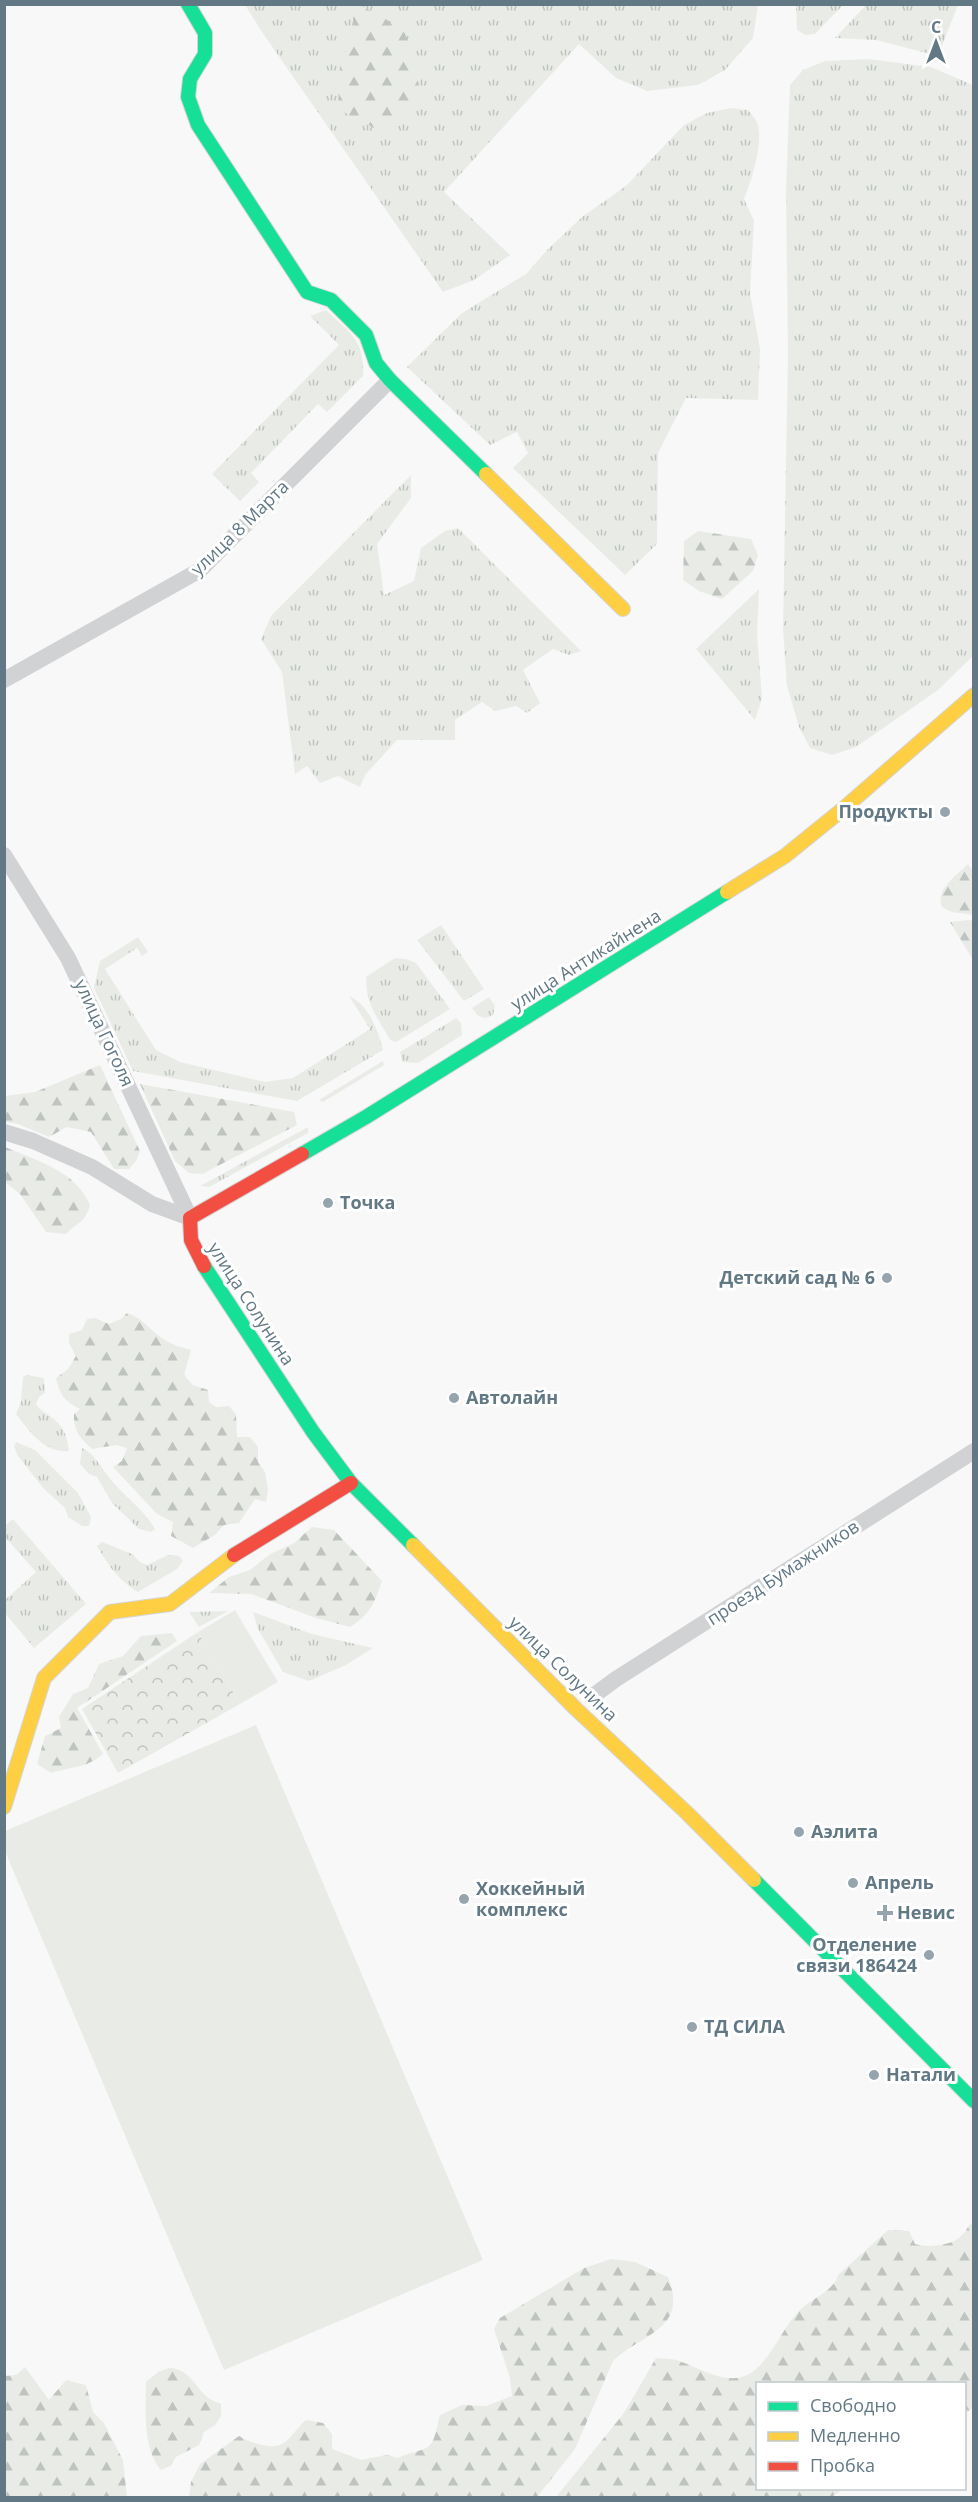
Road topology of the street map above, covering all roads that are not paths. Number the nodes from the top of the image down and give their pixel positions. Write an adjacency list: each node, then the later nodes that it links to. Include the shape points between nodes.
1 (188, 4): 2 (street, via 205,33 205,54 190,79 188,97 198,125 307,292 331,300 366,335 376,363)
2 (390, 380): 3 (street); 4 (street, улица 8 Марта, via 200,570)
3 (623, 609)
4 (4, 680)
5 (974, 695): 8 (street, улица Антикайнена, via 785,856 366,1117)
6 (4, 855): 8 (street, улица Гоголя, via 68,958)
7 (4, 1132): 8 (street, via 93,1167 152,1204)
8 (190, 1218): 10 (street, улица Солунина, via 189,1237 201,1261 313,1432)
9 (974, 1451): 11 (street, проезд Бумажников)
10 (351, 1482): 12 (street, via 235,1555 170,1604 110,1611 44,1678); 13 (street, улица Солунина)
11 (593, 1696)
12 (4, 1807)
13 (974, 2101)

